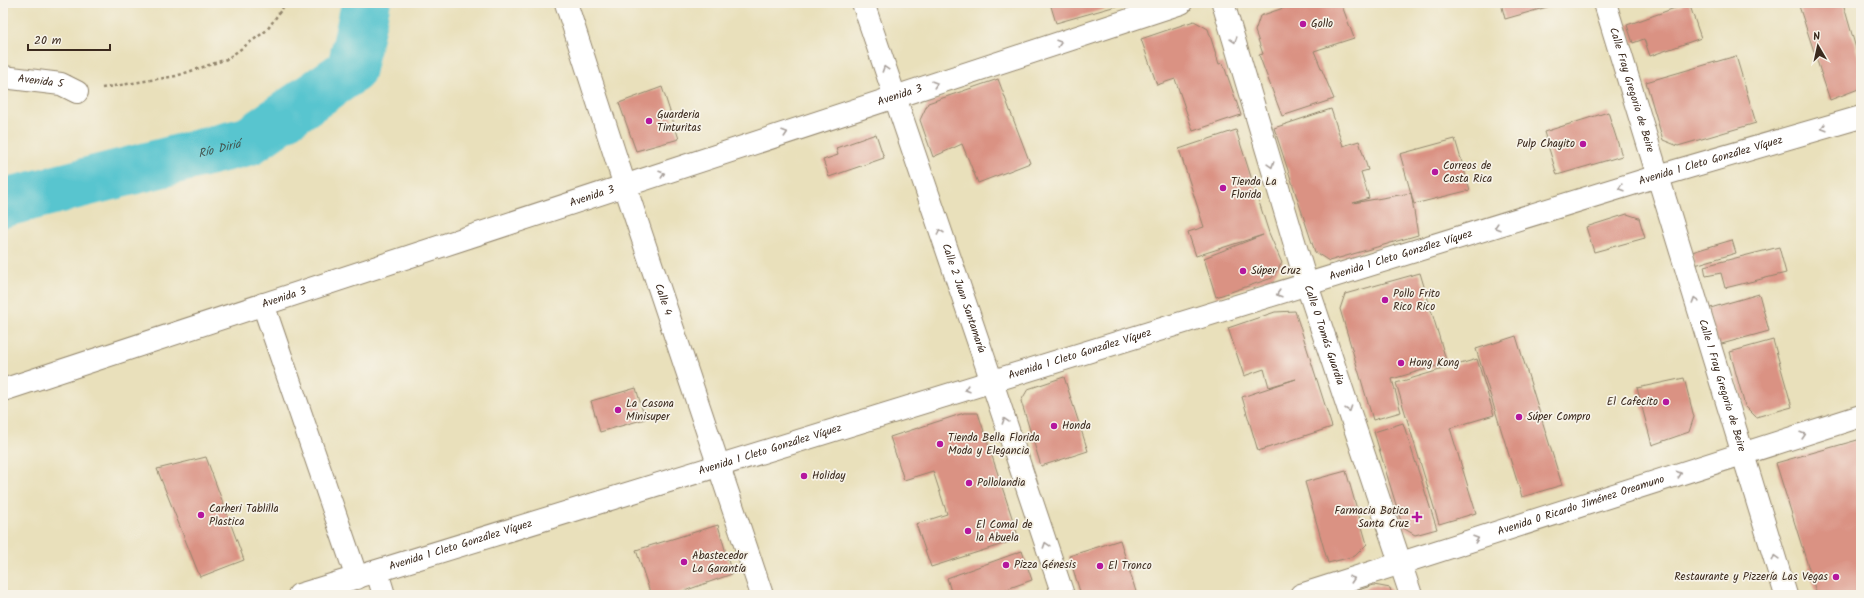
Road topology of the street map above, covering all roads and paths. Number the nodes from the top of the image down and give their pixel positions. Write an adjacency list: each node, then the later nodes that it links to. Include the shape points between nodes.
1 (286, 3): 8 (path, via 267,30 227,59 176,76)
2 (566, 3): 12 (street, Calle 4)
3 (863, 3): 9 (street, Calle 2 Juan Santamaría, one-way to 3)
4 (1181, 3): 9 (street, Avenida 3, one-way to 4)
5 (1223, 3): 13 (street, Calle 0 Tomás Guardia, one-way to 13)
6 (1606, 3): 11 (street, Calle Fray Gregorio de Beire)
7 (3, 77): 8 (street, Avenida 5, via 61,84)
8 (77, 92)
9 (894, 97): 12 (street, Avenida 3, one-way to 9); 15 (street, Calle 2 Juan Santamaría, one-way to 9)
10 (1861, 118): 11 (street, Avenida 1 Cleto González Víquez, one-way to 11)
11 (1658, 176): 13 (street, Avenida 1 Cleto González Víquez, one-way to 13); 18 (street, Calle 1 Fray Gregorio de Beire, one-way to 11)
12 (625, 186): 14 (street, Avenida 3); 19 (street, Calle 4)
13 (1307, 286): 15 (street, Avenida 1 Cleto González Víquez, one-way to 15); 20 (street, Calle 0 Tomás Guardia, one-way to 20)
14 (263, 304): 16 (street, Avenida 3); 21 (street)
15 (992, 382): 19 (street, Avenida 1 Cleto González Víquez, one-way to 19); 25 (street, Calle 2 Juan Santamaría, one-way to 15)
16 (3, 390)
17 (1861, 416): 18 (street, Avenida 0 Ricardo Jiménez Oreamuno, one-way to 17)
18 (1742, 454): 20 (street, Avenida 0 Ricardo Jiménez Oreamuno, one-way to 18); 28 (street, Calle 1 Fray Gregorio de Beire, one-way to 18)
19 (719, 466): 21 (street, Avenida 1 Cleto González Víquez); 24 (street, Calle 4)
20 (1401, 563): 26 (street, Avenida 0 Ricardo Jiménez Oreamuno, one-way to 20); 27 (street, Calle 0 Tomás Guardia)
21 (367, 575): 22 (street, Avenida 1 Cleto González Víquez); 23 (street)
22 (299, 595)
23 (384, 595)
24 (762, 595)
25 (1063, 595)
26 (1301, 595)
27 (1411, 595)
28 (1786, 595)

